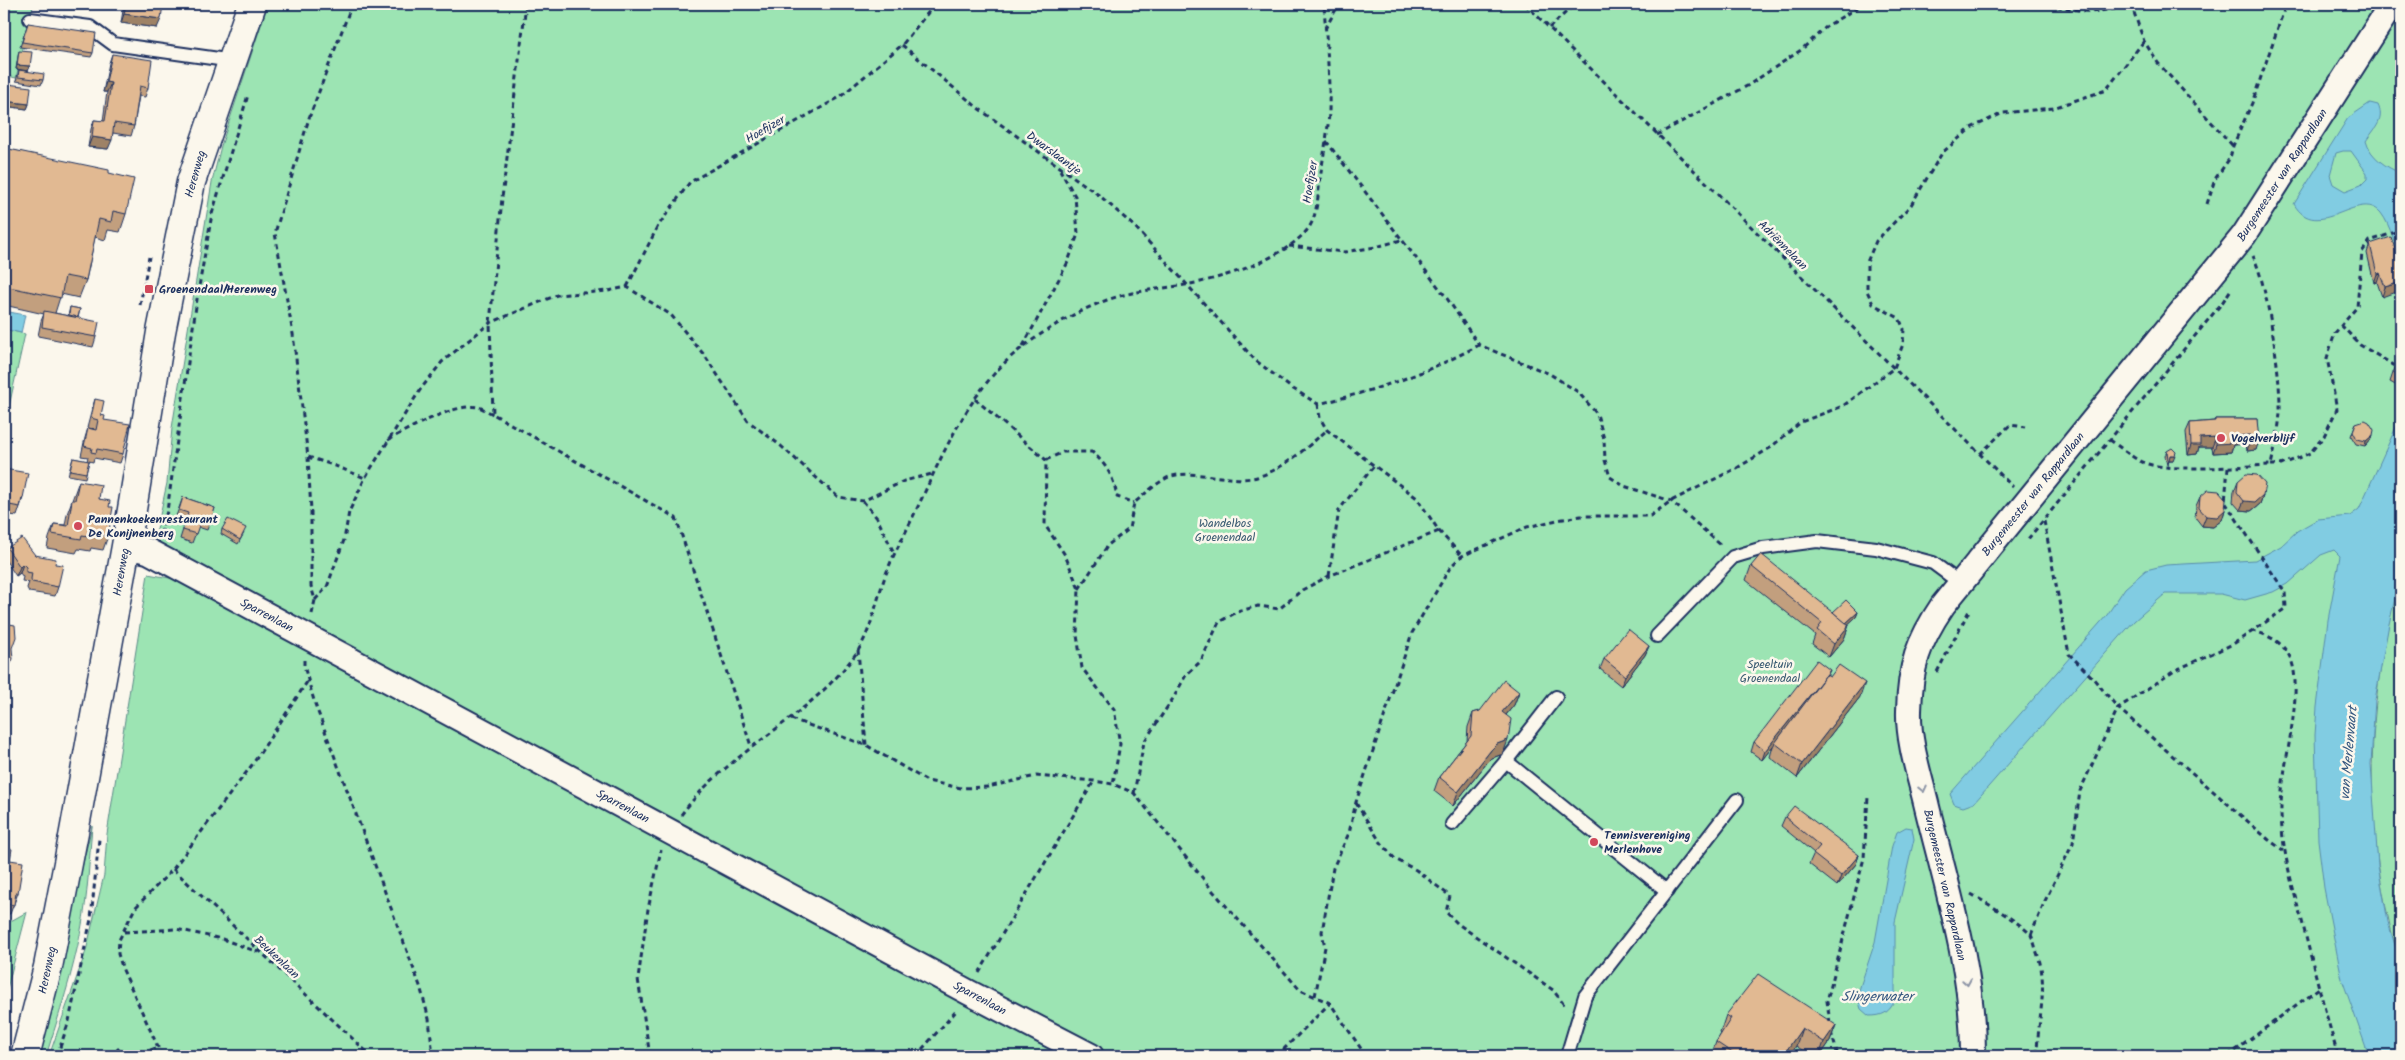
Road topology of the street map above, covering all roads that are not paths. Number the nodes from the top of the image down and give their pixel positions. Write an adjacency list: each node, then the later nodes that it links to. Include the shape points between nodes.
1 (252, 4): 4 (main road, Herenweg)
2 (2392, 4): 6 (street, Burgemeester van Rappardlaan, via 2244,235)
3 (30, 19): 4 (lane, via 90,27 113,44)
4 (233, 61): 5 (main road, Herenweg, via 193,176 161,332)
5 (126, 546): 13 (main road, Herenweg, via 48,967); 14 (street, Sparrenlaan, via 156,556)
6 (1960, 583): 7 (lane, via 1933,562 1876,548 1817,540 1763,548 1733,557); 16 (street, Burgemeester van Rappardlaan, one-way to 16, via 1920,641 1909,713 1913,742 1956,920 1973,1025)
7 (1657, 636)
8 (1556, 697): 9 (lane)
9 (1506, 762): 11 (lane); 12 (lane)
10 (1737, 800): 12 (lane)
11 (1452, 824)
12 (1666, 891): 15 (lane, via 1585,996)
13 (25, 1056)
14 (1091, 1056)
15 (1567, 1056)
16 (1973, 1056)

